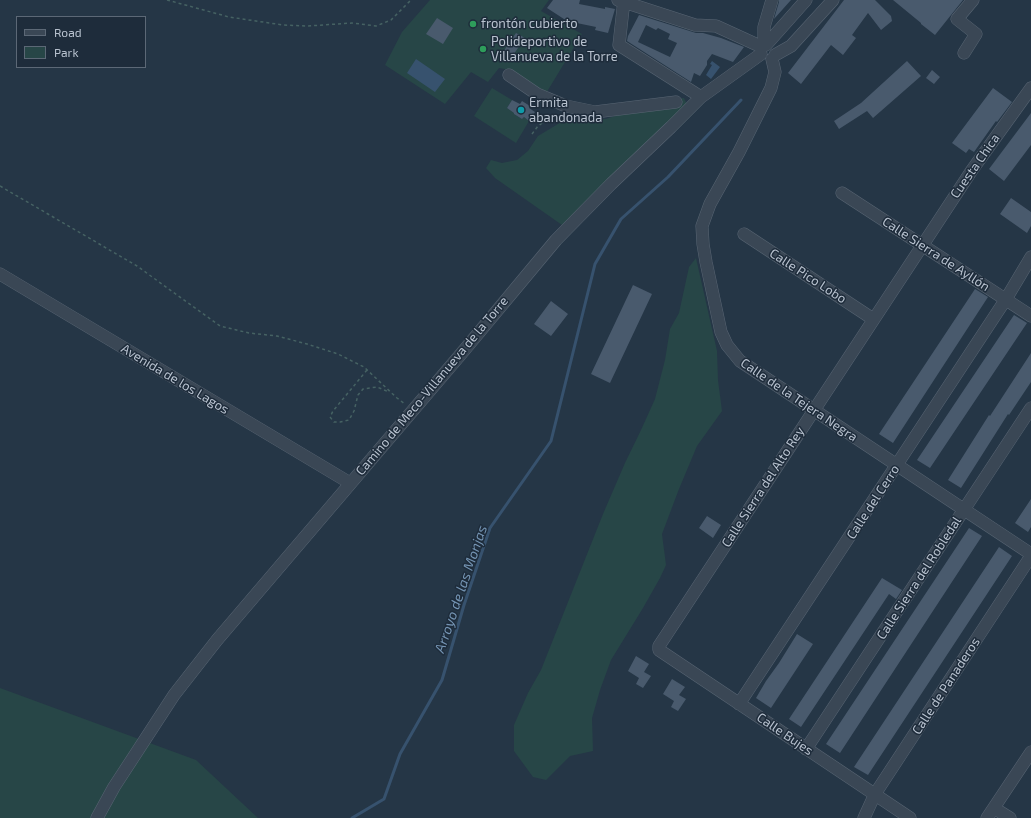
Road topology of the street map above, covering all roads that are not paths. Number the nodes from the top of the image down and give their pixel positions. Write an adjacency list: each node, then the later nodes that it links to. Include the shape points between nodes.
1 (622, 0): 6 (street, via 695,25 716,26); 11 (street, via 619,45)
2 (772, 0): 6 (street, via 764,27)
3 (806, 0): 6 (street, Camino de Meco-Villanueva de la Torre)
4 (833, 0): 8 (street, via 791,46)
5 (973, 0): 7 (street, via 957,19 976,34)
6 (763, 48): 8 (street, via 765,60); 11 (street, Camino de Meco-Villanueva de la Torre)
7 (964, 54)
8 (774, 57): 22 (street, Calle de la Tejera Negra, via 775,72 771,88 710,204 702,226 703,244 721,332 727,345 740,361)
9 (509, 75): 12 (street, via 537,94 566,106 595,112 673,101)
10 (1031, 88): 15 (street, Cuesta Chica)
11 (701, 97): 12 (street, Camino de Meco-Villanueva de la Torre)
12 (689, 109): 24 (street, Camino de Meco-Villanueva de la Torre, via 556,240)
13 (842, 193): 15 (street, Calle Sierra de Ayllón)
14 (744, 234): 20 (street, Calle Pico Lobo)
15 (922, 245): 18 (street, Calle Sierra de Ayllón); 20 (street, Calle Sierra del Alto Rey)
16 (1031, 257): 18 (street, Calle del Cerro)
17 (0, 274): 24 (street, Avenida de los Lagos)
18 (1006, 299): 19 (street, Calle Sierra de Ayllón); 23 (street, Calle del Cerro)
19 (1031, 316)
20 (873, 319): 22 (street, Calle Sierra del Alto Rey)
21 (1031, 408): 25 (street, Calle Sierra del Robledal)
22 (813, 410): 23 (street, Calle de la Tejera Negra); 27 (street, Calle Sierra del Alto Rey, via 665,635)
23 (896, 466): 25 (street, Calle de la Tejera Negra); 28 (street, Calle del Cerro)
24 (350, 483): 33 (street, Camino de Meco-Villanueva de la Torre, via 217,640 174,695 114,787)
25 (964, 510): 26 (street, Calle de la Tejera Negra); 29 (street, Calle Sierra del Robledal)
26 (1031, 555): 31 (street, Calle de Panaderos)
27 (659, 650): 28 (street, Calle Bujes)
28 (740, 704): 29 (street, Calle Bujes)
29 (806, 749): 31 (street, Calle Bujes)
30 (1031, 752): 32 (street)
31 (875, 794): 34 (street, Calle de Panaderos); 35 (street, Calle Bujes)
32 (994, 808): 36 (street); 37 (street)
33 (97, 818)
34 (864, 818)
35 (910, 818)
36 (987, 818)
37 (1010, 818)

